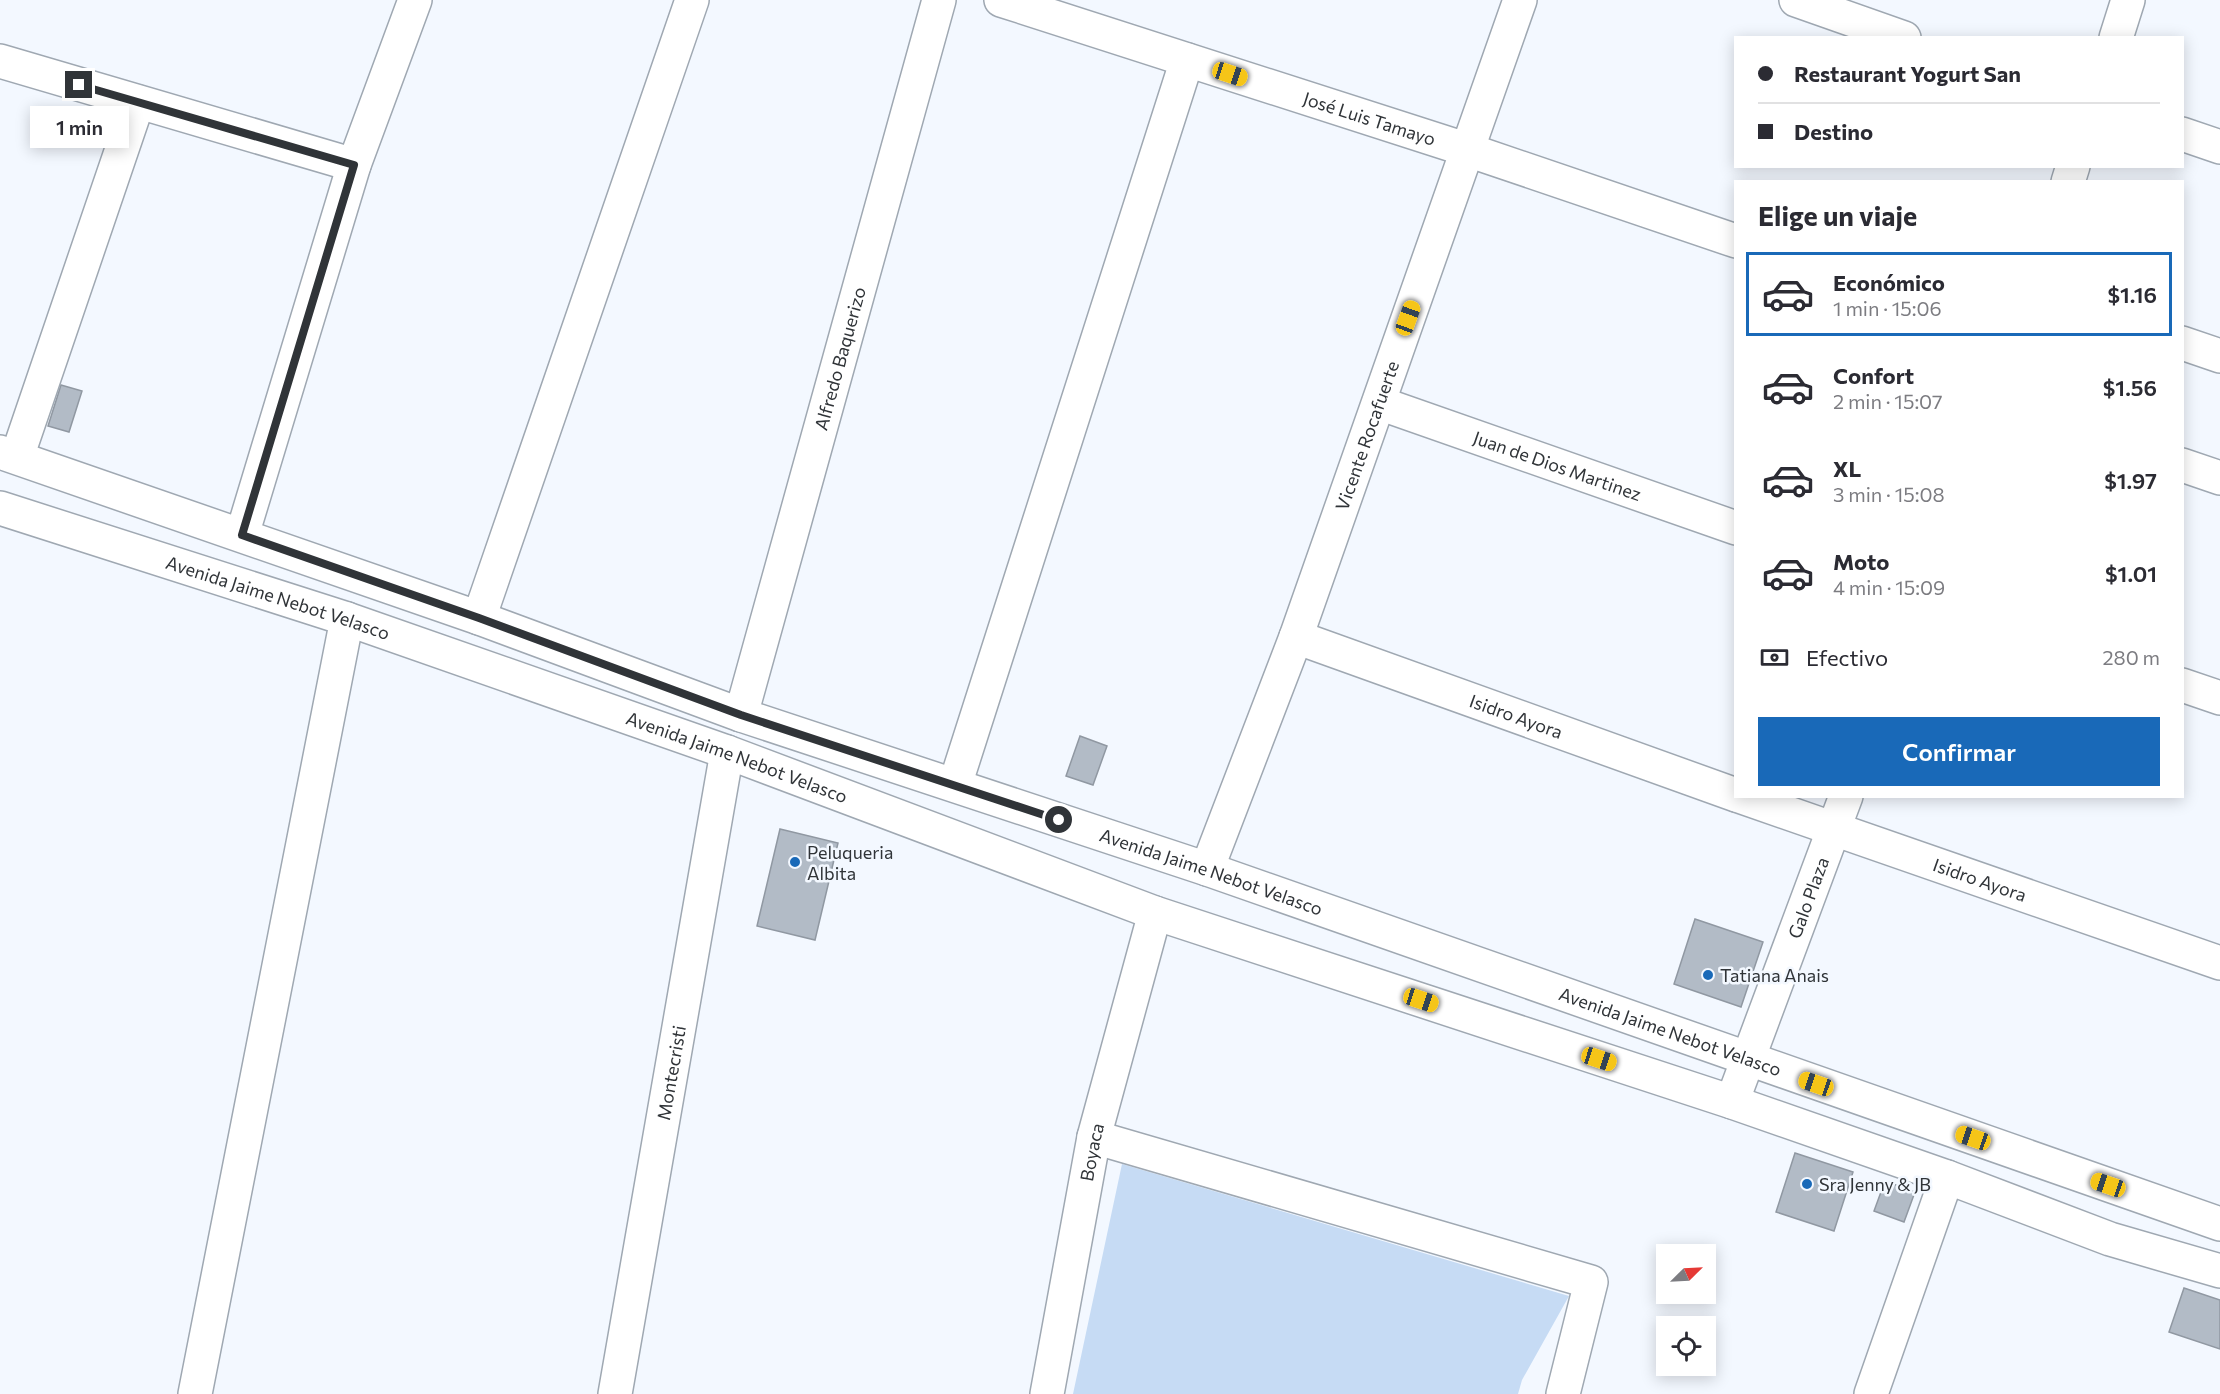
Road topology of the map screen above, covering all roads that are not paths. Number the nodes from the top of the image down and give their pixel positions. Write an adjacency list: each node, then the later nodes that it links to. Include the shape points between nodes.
1 (415, 0): 16 (street)
2 (692, 0): 27 (street)
3 (939, 0): 32 (street, Alfredo Baquerizo)
4 (1000, 0): 10 (street, José Luis Tamayo)
5 (1520, 0): 15 (street, Vicente Rocafuerte)
6 (1796, 0): 8 (street)
7 (2128, 0): 9 (street)
8 (1898, 36)
9 (2117, 36)
10 (1187, 60): 15 (street, José Luis Tamayo); 34 (street)
11 (0, 61): 12 (street)
12 (138, 102): 16 (street); 21 (street)
13 (2184, 135): 14 (street)
14 (2220, 147)
15 (1468, 150): 17 (street, José Luis Tamayo); 20 (street, Vicente Rocafuerte)
16 (354, 165): 26 (street)
17 (1734, 240)
18 (2184, 345): 19 (street)
19 (2220, 356)
20 (1379, 403): 25 (street, Juan de Dios Martinez); 29 (street, Vicente Rocafuerte)
21 (9, 454): 26 (street, Avenida Jaime Nebot Velasco)
22 (2184, 466): 23 (street)
23 (2220, 478)
24 (0, 508): 28 (street, Avenida Jaime Nebot Velasco)
25 (1734, 527)
26 (242, 535): 27 (street, Avenida Jaime Nebot Velasco)
27 (479, 618): 32 (street, Avenida Jaime Nebot Velasco)
28 (347, 619): 33 (street, Avenida Jaime Nebot Velasco); 48 (street)
29 (1296, 637): 35 (street, Isidro Ayora); 39 (street, Vicente Rocafuerte)
30 (2184, 686): 31 (street)
31 (2220, 698)
32 (741, 715): 34 (street, Avenida Jaime Nebot Velasco)
33 (727, 752): 40 (street, Avenida Jaime Nebot Velasco); 49 (street, Montecristi)
34 (955, 785): 39 (street, Avenida Jaime Nebot Velasco)
35 (1734, 795)
36 (1743, 798): 38 (street, Isidro Ayora)
37 (1845, 798): 38 (street, Galo Plaza)
38 (1834, 831): 41 (street, Isidro Ayora); 42 (street, Galo Plaza)
39 (1207, 869): 42 (street, Avenida Jaime Nebot Velasco)
40 (1155, 913): 43 (street, Avenida Jaime Nebot Velasco); 44 (street, Boyaca)
41 (2220, 963)
42 (1748, 1061): 43 (street, Galo Plaza); 46 (street, Avenida Jaime Nebot Velasco)
43 (1732, 1102): 45 (street, Avenida Jaime Nebot Velasco)
44 (1094, 1137): 50 (street, Boyaca); 51 (street, via 1591,1282)
45 (1947, 1177): 47 (street, Avenida Jaime Nebot Velasco, via 2110,1239); 52 (street)
46 (2220, 1224)
47 (2220, 1271)
48 (198, 1394)
49 (615, 1394)
50 (1047, 1394)
51 (1563, 1394)
52 (1870, 1394)

